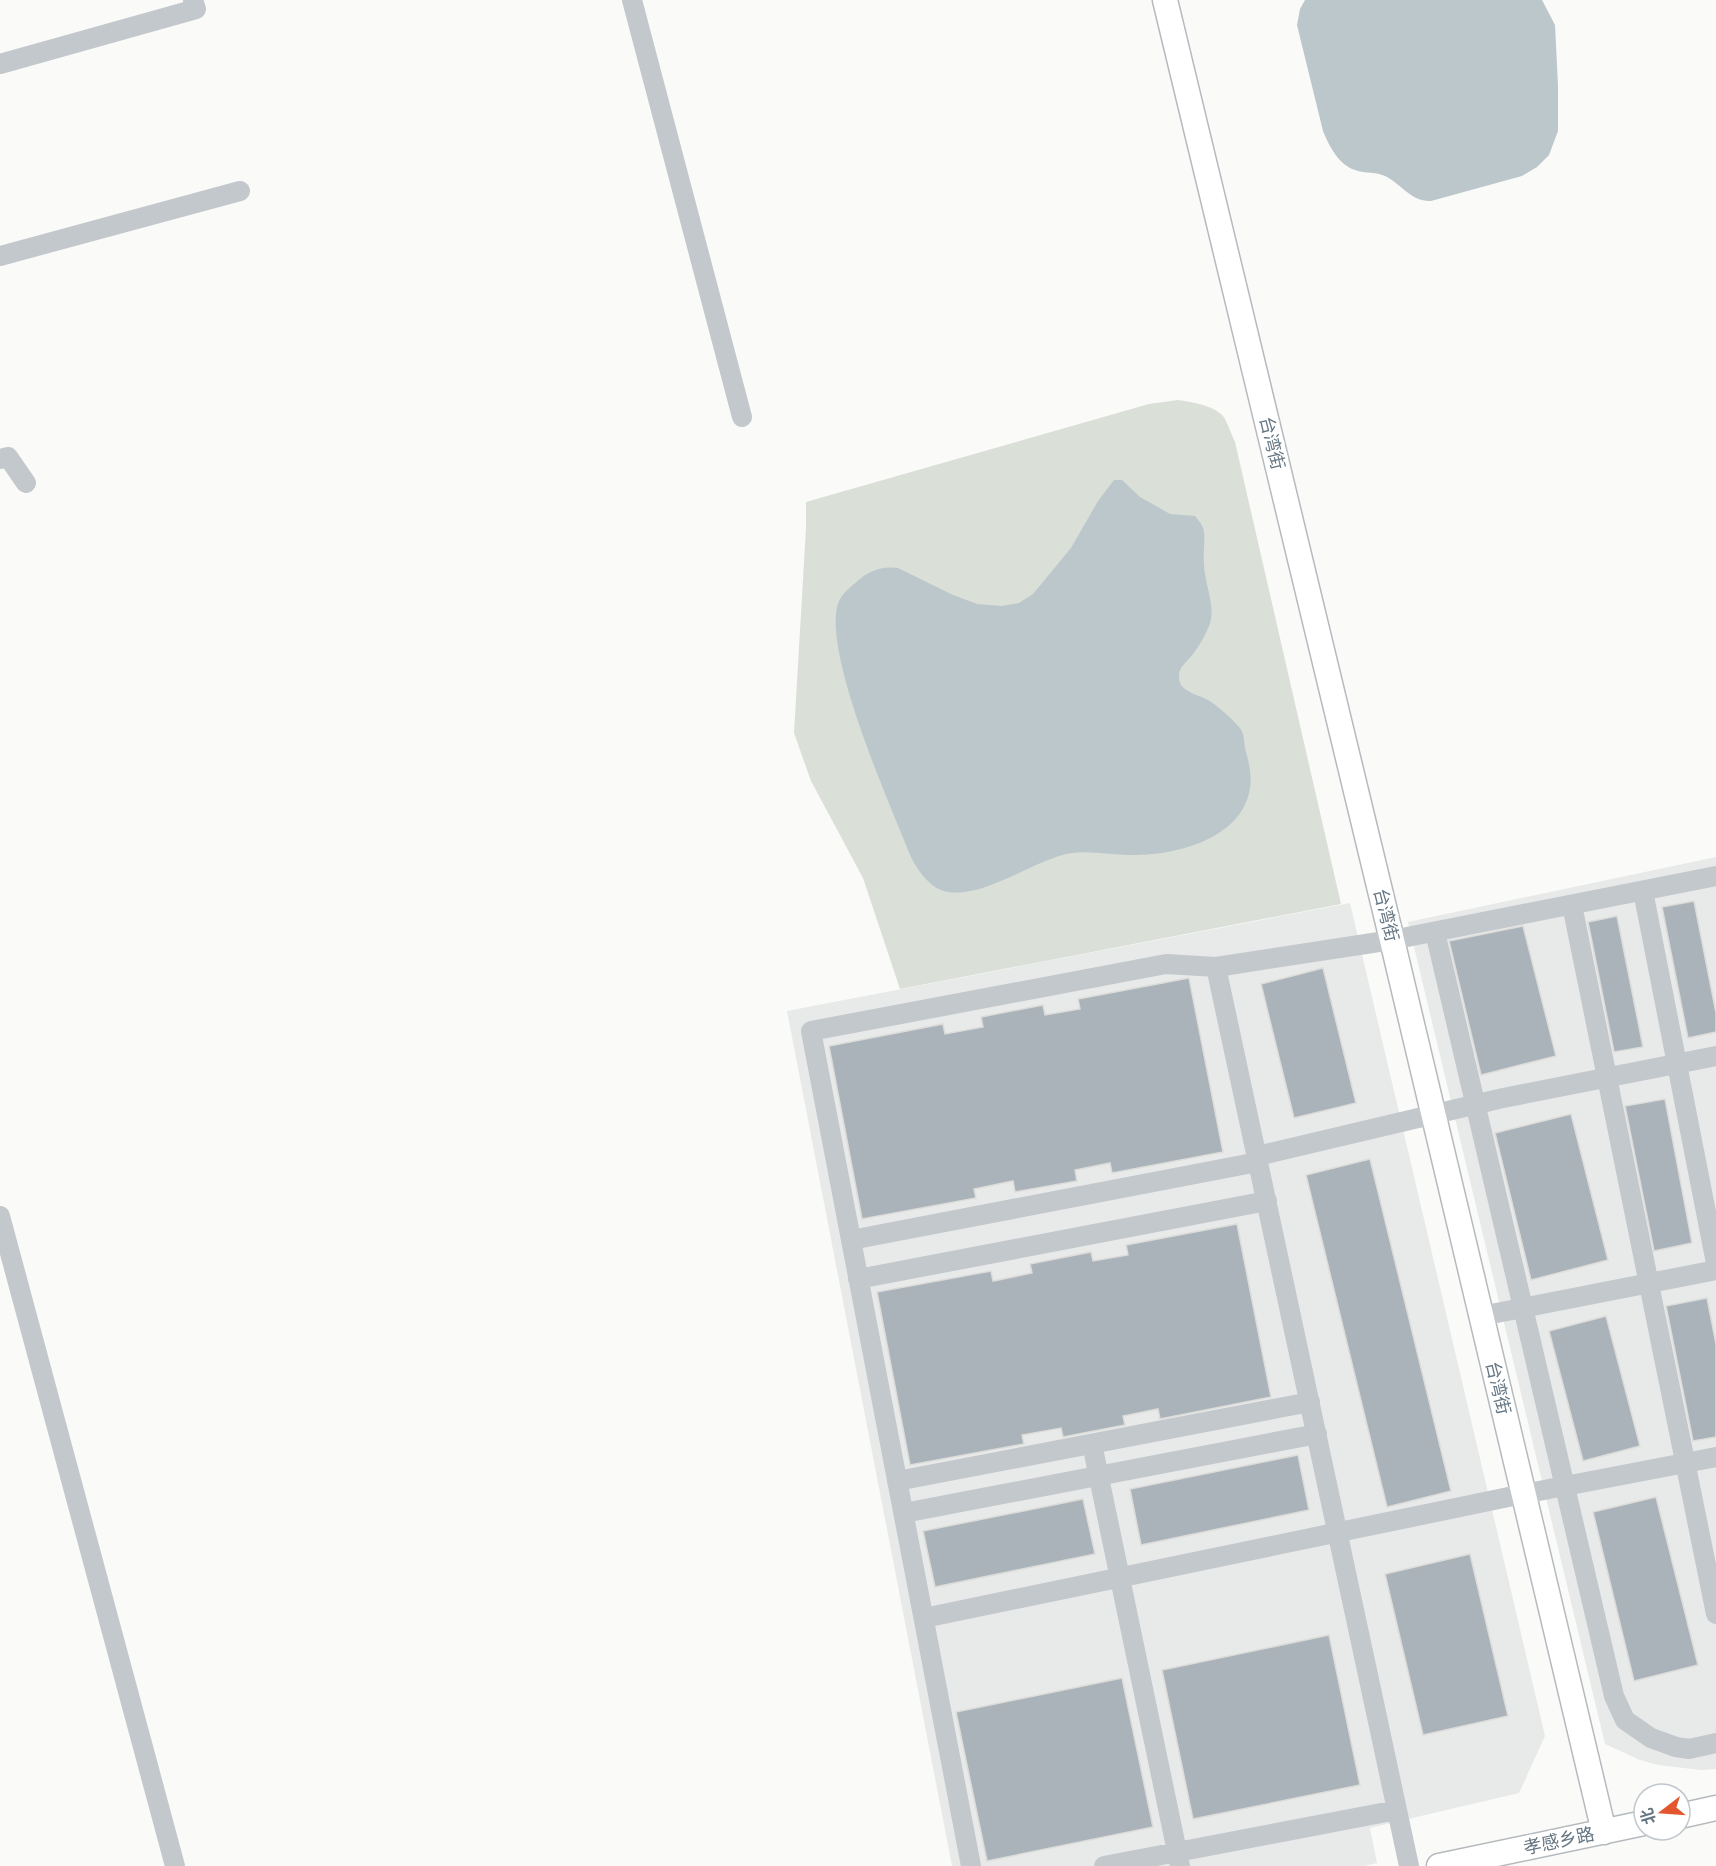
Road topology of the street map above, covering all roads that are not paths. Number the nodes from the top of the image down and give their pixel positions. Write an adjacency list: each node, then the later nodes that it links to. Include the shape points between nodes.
1 (194, 0): 4 (street, via 196,9)
2 (632, 0): 7 (street)
3 (1165, 0): 14 (main road, 台湾街)
4 (0, 64)
5 (240, 191): 6 (street)
6 (0, 256)
7 (742, 417)
8 (0, 459): 9 (street, via 8,457)
9 (26, 483)
10 (1716, 876): 11 (street)
11 (1643, 891): 12 (street); 17 (street)
12 (1572, 905): 13 (street); 18 (street)
13 (1435, 932): 14 (street); 19 (street)
14 (1392, 940): 15 (street); 20 (main road, 台湾街)
15 (1216, 967): 21 (street); 24 (street, via 1166,964 811,1031)
16 (1716, 1056): 17 (street)
17 (1677, 1064): 18 (street); 25 (street)
18 (1607, 1078): 19 (street); 28 (street)
19 (1475, 1104): 20 (street); 29 (street)
20 (1433, 1115): 21 (street); 30 (main road, 台湾街)
21 (1257, 1159): 22 (street); 24 (street)
22 (1266, 1201): 27 (street); 31 (street)
23 (0, 1216): 52 (street)
24 (851, 1240): 27 (street)
25 (1716, 1263)
26 (1716, 1270): 28 (street)
27 (858, 1280): 37 (street)
28 (1649, 1283): 29 (street); 35 (street)
29 (1523, 1308): 30 (street); 38 (street)
30 (1481, 1316): 39 (main road, 台湾街)
31 (1310, 1402): 32 (street); 33 (street)
32 (1317, 1434): 36 (street); 41 (street)
33 (1092, 1444): 36 (street); 37 (street)
34 (1716, 1457): 35 (street)
35 (1685, 1463): 38 (street); 43 (street)
36 (1099, 1476): 40 (street); 42 (street)
37 (897, 1481): 40 (street)
38 (1565, 1486): 39 (street); 45 (street, via 1614,1696 1625,1720 1651,1738 1676,1747 1689,1749)
39 (1524, 1494): 41 (street); 50 (main road, 台湾街)
40 (904, 1513): 44 (street)
41 (1338, 1533): 42 (street); 47 (street)
42 (1120, 1578): 44 (street); 51 (street)
43 (1716, 1614)
44 (924, 1618): 53 (street)
45 (1716, 1743)
46 (1716, 1808): 48 (main road)
47 (1397, 1810): 51 (street); 55 (street)
48 (1692, 1813)
49 (1632, 1826): 50 (main road, 孝感乡路)
50 (1604, 1832): 56 (main road, 孝感乡路)
51 (1178, 1859): 54 (street)
52 (175, 1866)
53 (972, 1866)
54 (1104, 1866)
55 (1409, 1866)
56 (1439, 1866)

